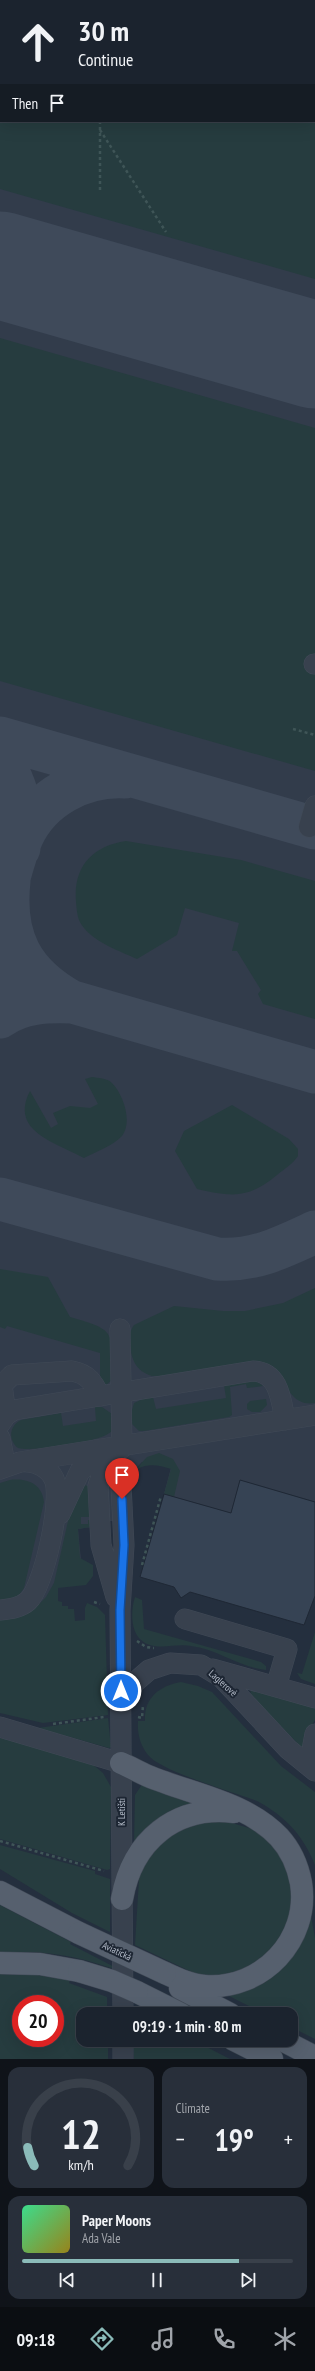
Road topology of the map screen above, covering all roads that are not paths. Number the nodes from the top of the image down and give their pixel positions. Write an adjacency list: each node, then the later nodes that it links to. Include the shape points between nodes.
1 (315, 806): 2 (street)
2 (310, 826)
3 (120, 1329): 4 (street, K Letišti)
4 (121, 1392): 5 (street); 8 (street, via 259,1371 276,1384); 10 (street, K Letišti)
5 (100, 1396): 7 (street); 7 (street, via 93,1383 82,1373 72,1371 12,1375 2,1385)
6 (315, 1415): 8 (street)
7 (6, 1416)
8 (285, 1420): 10 (street)
9 (0, 1438): 12 (street, via 3,1453)
10 (116, 1448): 11 (street); 14 (street, via 85,1465 76,1477); 20 (street, K Letišti, via 124,1545)
11 (20, 1462): 13 (street); 14 (street, via 38,1464 50,1472 54,1479 56,1503)
12 (0, 1463)
13 (0, 1470)
14 (53, 1529): 15 (street, via 41,1579 34,1594 23,1606)
15 (0, 1610)
16 (185, 1619): 18 (street, via 287,1649)
17 (201, 1665): 18 (street); 20 (street, Laglerové, via 170,1663 149,1670 134,1683); 25 (street, Laglerové, via 221,1677 288,1749)
18 (276, 1687): 19 (street)
19 (315, 1698)
20 (116, 1711): 24 (street, K Letišti)
21 (0, 1727): 24 (street)
22 (315, 1734): 23 (street, via 312,1750)
23 (315, 1762)
24 (121, 1763): 26 (main road, via 148,1776 220,1801); 27 (main road, via 151,1767 263,1810 285,1826 301,1845); 29 (street, K Letišti)
25 (315, 1771)
26 (246, 1814): 29 (main road, via 207,1811 182,1818 165,1828 149,1840 134,1861 128,1873); 31 (main road, via 259,1820 276,1834 289,1850 295,1863 302,1890 301,1911 289,1944 271,1965 247,1980 233,1984 191,1984)
27 (315, 1889)
28 (0, 1892): 31 (main road, Aviatická, bridge)
29 (122, 1899): 32 (street, K Letišti)
30 (0, 1963): 33 (main road, bridge, via 45,1964 79,1971 112,1981)
31 (165, 1973): 34 (main road, Aviatická, via 179,1988)
32 (122, 2007)
33 (166, 2007)
34 (216, 2007)
35 (123, 2047): 40 (street)
36 (228, 2047): 41 (main road)
37 (248, 2047): 42 (main road)
38 (296, 2047): 39 (main road)
39 (315, 2057)
40 (123, 2059)
41 (244, 2059)
42 (272, 2059)

